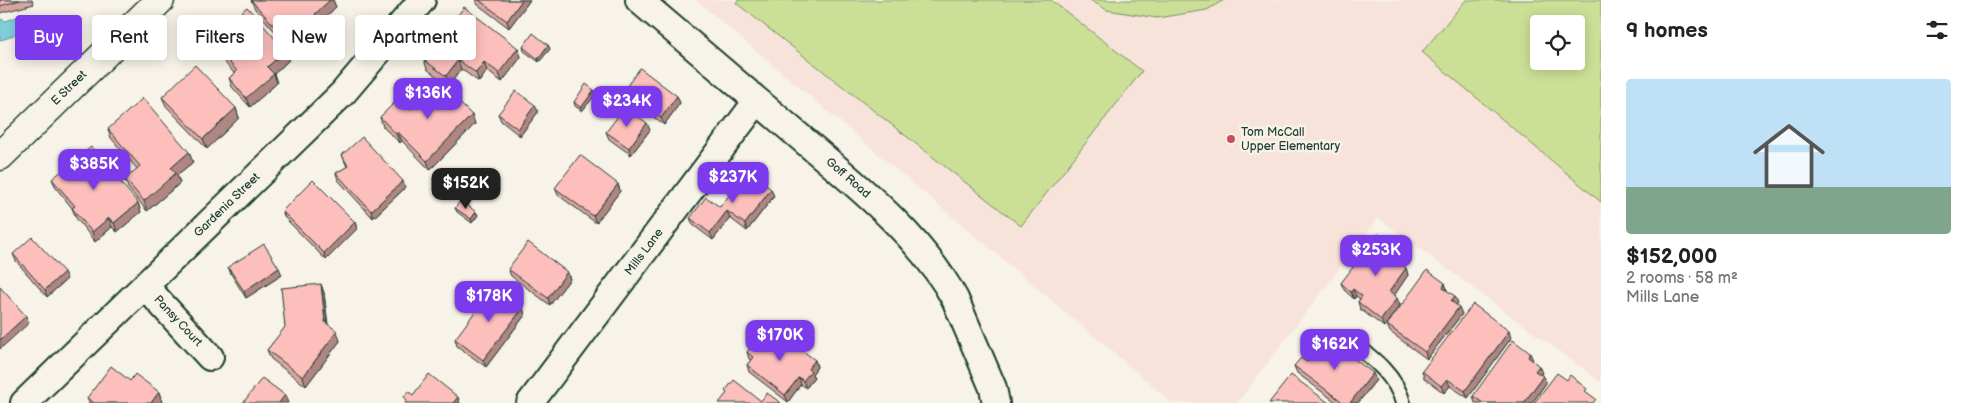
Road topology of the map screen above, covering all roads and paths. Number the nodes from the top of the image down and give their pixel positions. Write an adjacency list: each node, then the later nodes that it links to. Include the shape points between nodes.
1 (160, 0): 5 (main road, E Street)
2 (422, 0): 6 (street, Gardenia Street, via 343,93)
3 (639, 0): 4 (street, Goff Road)
4 (757, 100): 10 (street, Mills Lane); 11 (street, Goff Road, via 878,204 924,255 955,299 993,388)
5 (0, 156)
6 (145, 286): 8 (street, Pansy Court); 9 (street, Gardenia Street)
7 (1349, 340): 12 (lane, via 1375,361 1400,389)
8 (210, 357)
9 (24, 403)
10 (530, 403)
11 (996, 403)
12 (1403, 403)

